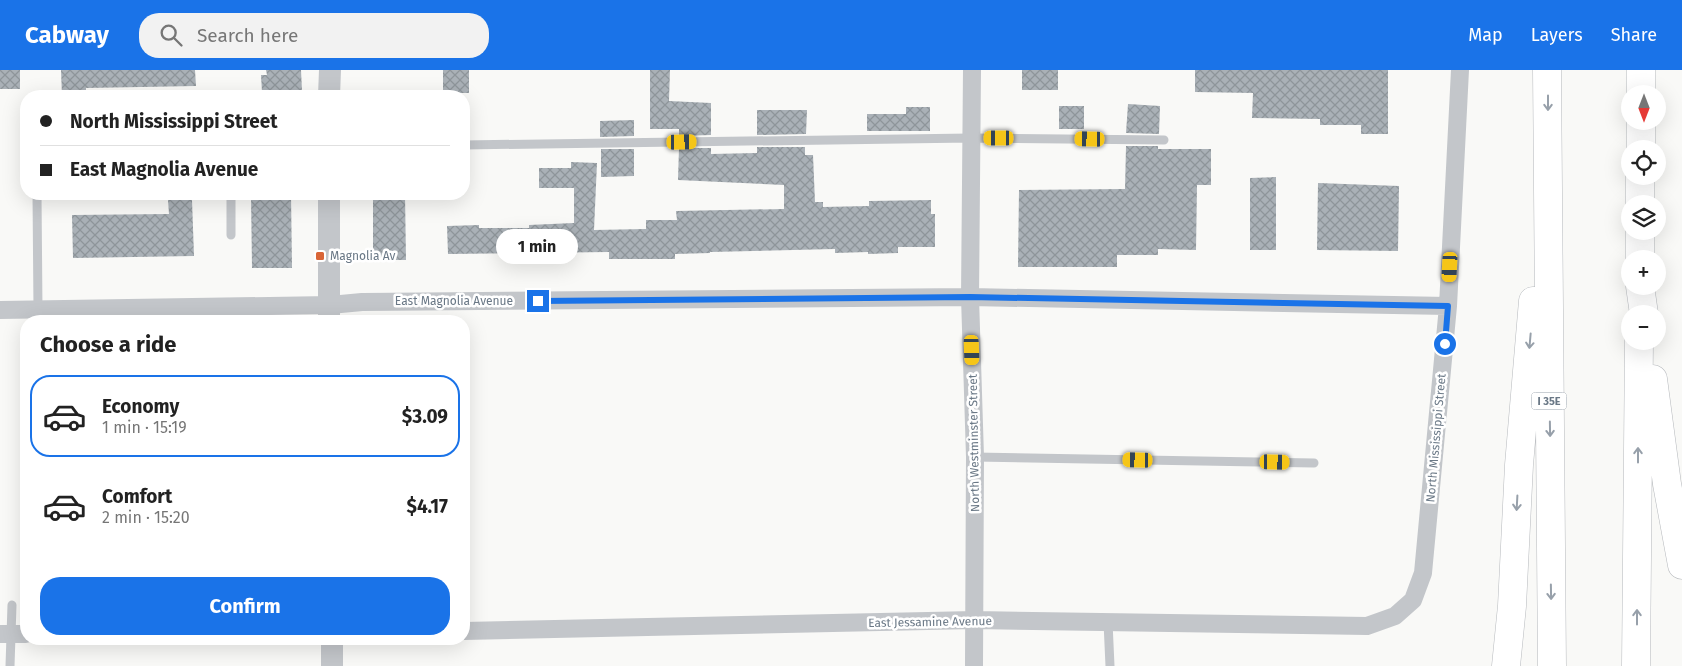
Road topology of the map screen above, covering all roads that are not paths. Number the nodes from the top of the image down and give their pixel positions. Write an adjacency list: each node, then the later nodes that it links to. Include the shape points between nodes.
1 (330, 70): 7 (street)
2 (972, 70): 9 (street, North Westminster Street)
3 (1460, 70): 17 (street, North Mississippi Street)
4 (1547, 70): 8 (highway, I 35E, one-way to 8)
5 (1641, 70): 6 (highway)
6 (1641, 85)
7 (329, 90)
8 (1548, 136): 37 (highway, one-way to 37, via 1519,465); 38 (highway, I 35E, one-way to 38)
9 (970, 138): 10 (lane); 11 (lane); 16 (street, North Westminster Street)
10 (1164, 140)
11 (470, 145)
12 (37, 200): 19 (lane)
13 (231, 200): 15 (lane)
14 (329, 200): 20 (street)
15 (231, 234)
16 (970, 297): 17 (street, East Magnolia Avenue); 20 (street, East Magnolia Avenue, via 362,302); 23 (street, North Westminster Street)
17 (1448, 306): 27 (street, North Mississippi Street, via 1423,573 1414,600)
18 (0, 310): 19 (street, East Magnolia Avenue)
19 (38, 310): 20 (street, East Magnolia Avenue)
20 (330, 313)
21 (1639, 350): 39 (highway, one-way to 21)
22 (1649, 350): 25 (highway, via 1667,484)
23 (975, 457): 24 (lane); 28 (street, North Westminster Street)
24 (1314, 463)
25 (1682, 565)
26 (12, 605): 31 (lane)
27 (1394, 616): 29 (street, East Jessamine Avenue, via 1368,626)
28 (974, 620): 29 (street, East Jessamine Avenue); 30 (street, East Jessamine Avenue); 35 (street, North Westminster Street)
29 (1108, 622): 36 (lane)
30 (470, 631)
31 (12, 634): 33 (lane)
32 (332, 645): 34 (street)
33 (10, 666)
34 (332, 666)
35 (974, 666)
36 (1110, 666)
37 (1506, 666)
38 (1552, 666)
39 (1636, 666)

